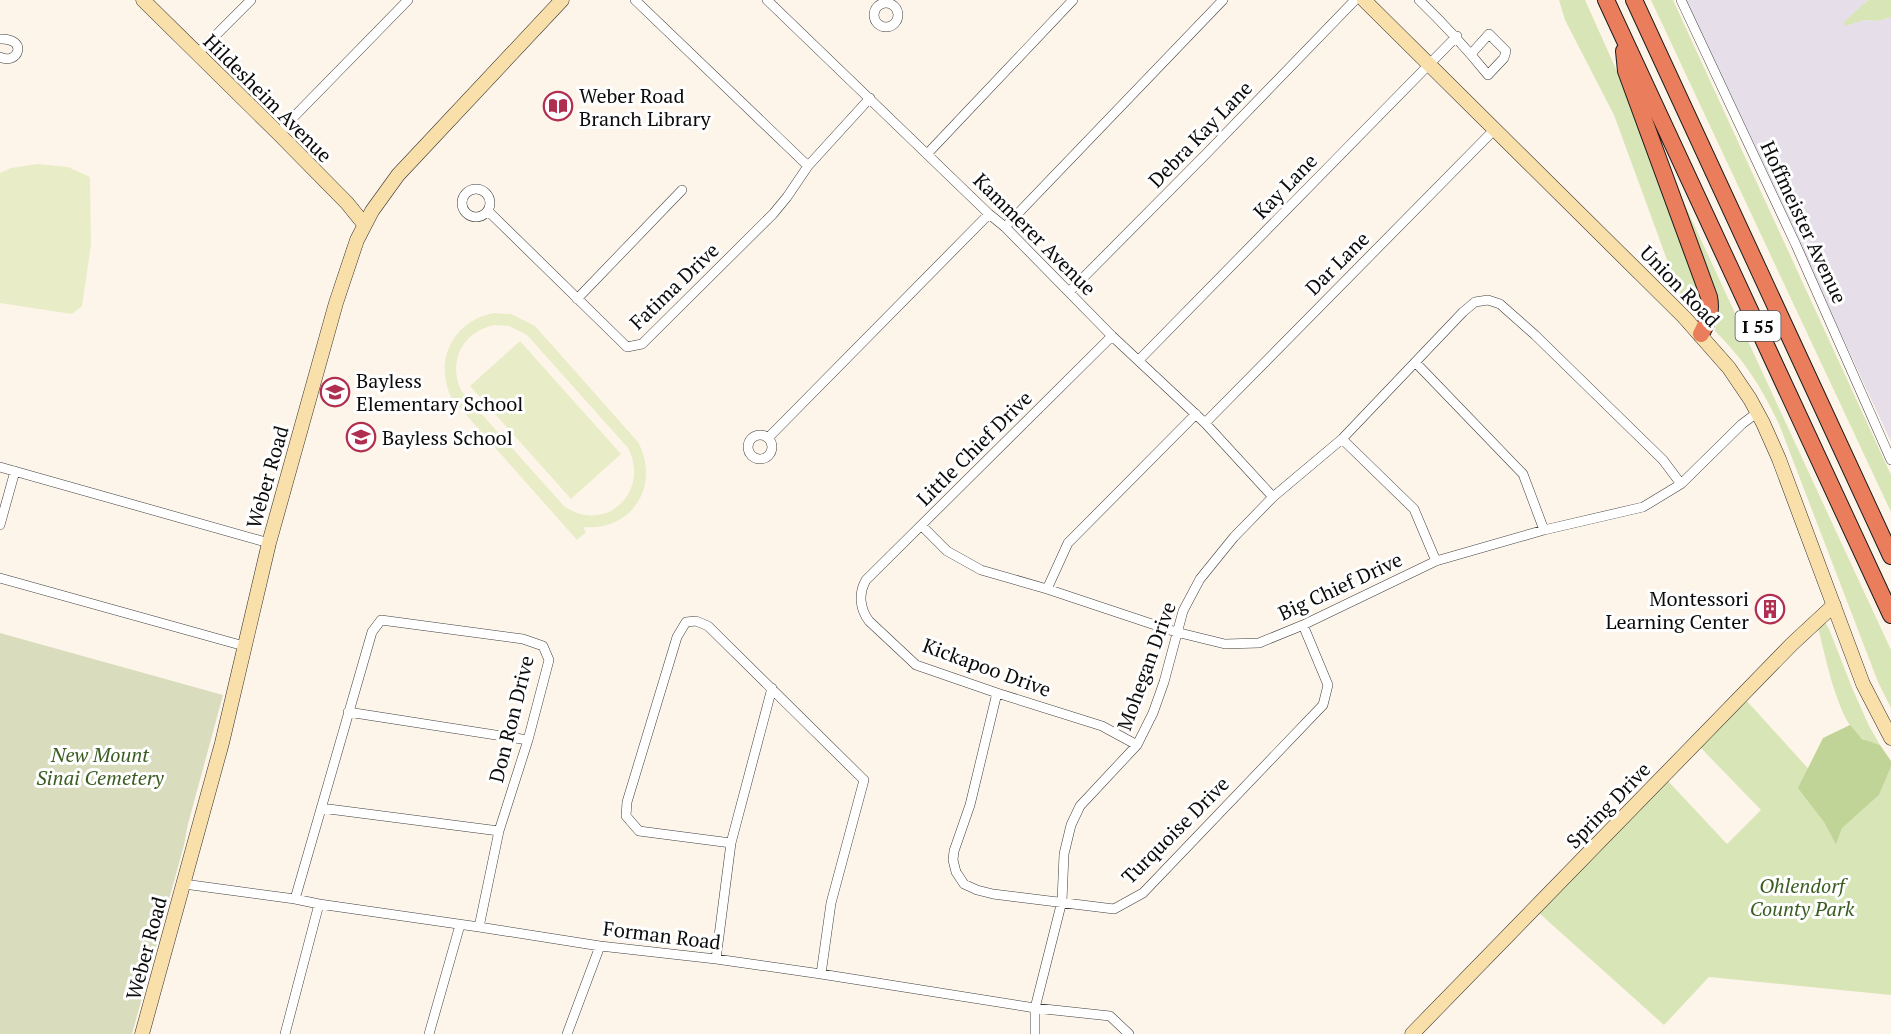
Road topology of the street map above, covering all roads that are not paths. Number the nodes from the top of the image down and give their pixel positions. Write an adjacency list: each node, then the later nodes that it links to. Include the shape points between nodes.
1 (143, 0): 18 (main road, Hildesheim Avenue)
2 (251, 0): 18 (street)
3 (408, 0): 24 (street)
4 (562, 0): 30 (main road, Weber Road, via 398,175)
5 (635, 0): 26 (street)
6 (767, 0): 22 (street, Kammerer Avenue)
7 (1073, 0): 25 (street)
8 (1223, 0): 31 (street)
9 (1355, 0): 32 (street, Debra Kay Lane)
10 (1364, 0): 21 (main road, Union Road)
11 (1419, 0): 15 (street)
12 (1606, 0): 16 (highway, I 55)
13 (1634, 0): 52 (highway, I 55)
14 (1681, 0): 43 (street, Hoffmeister Avenue)
15 (1457, 36): 19 (street); 21 (street, Kay Lane)
16 (1623, 38): 34 (highway, via 1626,71 1709,297 1711,309); 58 (highway, I 55)
17 (0, 39): 20 (street, via 12,39 18,48 12,58)
18 (197, 54): 24 (main road, Hildesheim Avenue)
19 (1471, 54)
20 (0, 57)
21 (1429, 64): 23 (main road, Union Road); 36 (street, Kay Lane)
22 (870, 98): 25 (street, Kammerer Avenue); 26 (street, Fatima Drive)
23 (1495, 129): 34 (main road, Union Road); 40 (street, Dar Lane)
24 (278, 133): 30 (main road, Hildesheim Avenue)
25 (928, 153): 29 (street, Kammerer Avenue)
26 (808, 166): 33 (street, Fatima Drive, via 773,214 642,344 627,347)
27 (682, 190): 33 (street)
28 (488, 211): 33 (street, Fatima Drive)
29 (989, 214): 31 (street, Kammerer Avenue); 41 (street)
30 (364, 224): 51 (main road, Weber Road, via 336,303)
31 (1005, 227): 32 (street, Kammerer Avenue)
32 (1069, 292): 35 (street, Kammerer Avenue)
33 (577, 299)
34 (1701, 334): 38 (main road, Union Road)
35 (1112, 336): 36 (street, Kammerer Avenue); 49 (street, Little Chief Drive)
36 (1139, 360): 39 (street, Kammerer Avenue)
37 (1416, 363): 42 (street, Mohegan Drive); 46 (street, Mohegan Drive, via 1475,302 1488,300 1500,304 1663,460); 50 (street, via 1523,474)
38 (1758, 412): 46 (street, Big Chief Drive); 57 (main road, Union Road)
39 (1196, 414): 40 (street, Kammerer Avenue); 56 (street, via 1068,543)
40 (1205, 423): 47 (street, Kammerer Avenue)
41 (769, 437)
42 (1342, 439): 47 (street, Mohegan Drive); 53 (street, via 1414,509)
43 (1891, 460)
44 (0, 467): 45 (street)
45 (15, 471): 48 (street); 51 (street)
46 (1681, 484): 50 (street, Big Chief Drive, via 1643,507)
47 (1273, 497): 60 (street, Mohegan Drive, via 1200,579)
48 (0, 525)
49 (922, 526): 55 (street, Little Chief Drive); 56 (street, Big Chief Drive, via 947,551 981,570)
50 (1544, 530): 53 (street, Big Chief Drive)
51 (269, 543): 61 (main road, Weber Road)
52 (1891, 556)
53 (1436, 561): 59 (street, Big Chief Drive)
54 (0, 578): 61 (street)
55 (863, 586): 63 (street, Kickapoo Drive, via 860,600 865,615 916,665)
56 (1047, 589): 60 (street, Big Chief Drive)
57 (1834, 605): 65 (main road, Union Road, via 1863,684); 87 (main road, Spring Drive)
58 (1891, 615)
59 (1303, 625): 60 (street, Big Chief Drive, via 1259,643 1225,644); 73 (street, Turquoise Drive, via 1328,685 1323,705 1143,893 1114,909)
60 (1176, 632): 67 (street, Mohegan Drive, via 1153,713)
61 (244, 646): 71 (main road, Weber Road)
62 (772, 688): 70 (street); 70 (street, via 708,626 686,622 677,637 627,802 626,816 639,831); 79 (street, via 864,780 831,903)
63 (997, 693): 67 (street, Kickapoo Drive, via 1102,726); 73 (street, Turquoise Drive, via 954,850 956,872 964,884 977,890)
64 (348, 712): 66 (street); 66 (street, Don Ron Drive, via 372,632 381,620 523,639 543,646 549,660); 68 (street)
65 (1891, 738)
66 (528, 740): 69 (street, Don Ron Drive)
67 (1137, 746): 73 (street, Mohegan Drive, via 1080,806 1064,854)
68 (321, 808): 69 (street); 72 (street)
69 (499, 831): 76 (street, Don Ron Drive)
70 (731, 843): 78 (street)
71 (184, 884): 72 (street, Forman Road); 81 (main road, Weber Road)
72 (295, 899): 74 (street, Forman Road)
73 (1062, 901): 80 (street, Mohegan Drive)
74 (319, 904): 75 (street, Forman Road); 82 (street)
75 (460, 925): 76 (street, Forman Road); 83 (street)
76 (479, 927): 77 (street, Forman Road)
77 (600, 946): 78 (street, Forman Road); 84 (street)
78 (716, 959): 79 (street, Forman Road)
79 (821, 974): 80 (street, Forman Road)
80 (1035, 1008): 85 (street, Mohegan Drive); 86 (street, Forman Road, via 1110,1016)
81 (142, 1034)
82 (285, 1034)
83 (429, 1034)
84 (567, 1034)
85 (1035, 1034)
86 (1129, 1034)
87 (1412, 1034)

